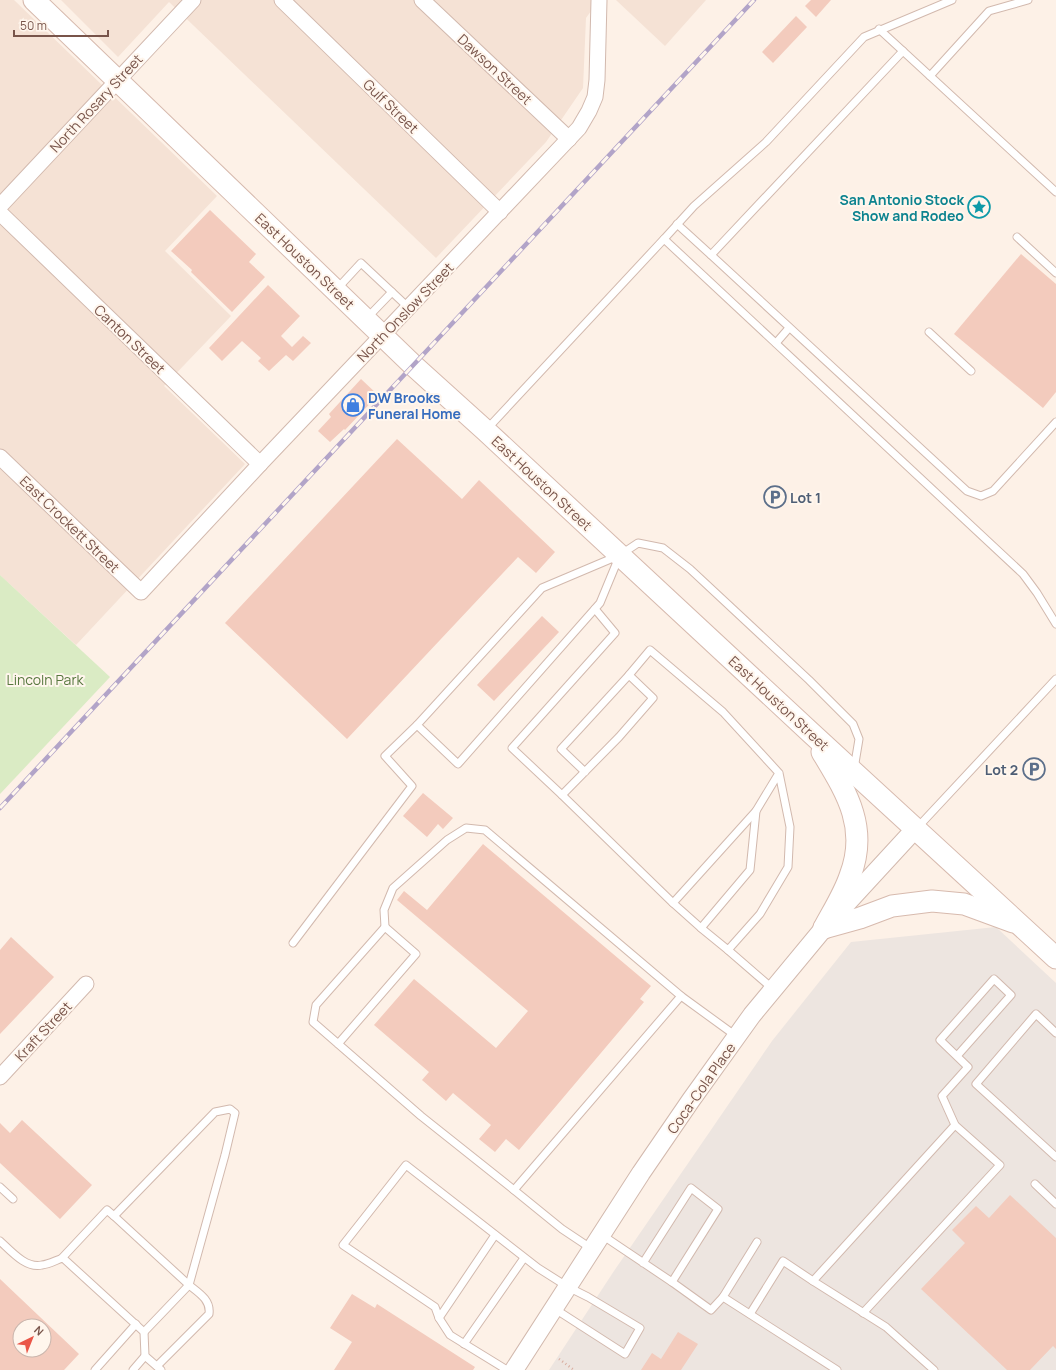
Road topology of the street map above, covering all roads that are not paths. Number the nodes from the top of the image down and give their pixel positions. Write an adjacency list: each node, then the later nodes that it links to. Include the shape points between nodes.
1 (34, 0): 11 (main road, East Houston Street)
2 (193, 0): 11 (street, North Rosary Street)
3 (282, 0): 15 (street, Gulf Street)
4 (422, 0): 12 (street, Dawson Street)
5 (599, 0): 12 (street, North Onslow Street, via 597,80 594,97 579,128)
6 (952, 0): 8 (lane)
7 (1028, 0): 10 (lane, via 989,11)
8 (880, 29): 9 (lane); 17 (lane, via 864,37 766,142)
9 (903, 51): 10 (lane); 20 (lane)
10 (930, 76): 13 (lane)
11 (117, 80): 14 (street, North Rosary Street); 22 (main road, East Houston Street)
12 (569, 139): 15 (street, North Onslow Street)
13 (1056, 192)
14 (0, 206)
15 (500, 212): 24 (street, North Onslow Street)
16 (0, 213): 34 (street, Canton Street)
17 (677, 224): 19 (lane); 20 (lane)
18 (1017, 237): 21 (lane)
19 (664, 239): 29 (lane); 32 (lane)
20 (711, 255): 26 (lane)
21 (1056, 273)
22 (335, 291): 23 (lane, via 361,263); 25 (main road, East Houston Street)
23 (392, 292): 24 (lane); 25 (lane)
24 (409, 308): 28 (street, North Onslow Street)
25 (365, 320): 28 (main road, East Houston Street)
26 (789, 328): 29 (lane); 31 (lane, via 967,492 981,496 993,491)
27 (929, 332): 30 (lane)
28 (382, 336): 32 (main road, East Houston Street); 34 (street, North Onslow Street)
29 (776, 344): 38 (lane, via 1023,574)
30 (971, 371)
31 (1056, 422)
32 (486, 431): 35 (main road, East Houston Street)
33 (0, 457): 36 (street, East Crockett Street)
34 (260, 464): 36 (street, North Onslow Street)
35 (620, 555): 37 (lane, via 600,603); 41 (lane, via 542,588); 42 (main road, East Houston Street); 43 (lane, via 638,544 663,548 690,569 853,724 859,738)
36 (141, 592)
37 (595, 609): 41 (lane, via 458,764); 46 (lane, via 615,633 512,748)
38 (1056, 624)
39 (629, 675): 44 (lane, via 561,749); 44 (lane, via 653,698 620,737); 45 (lane, via 650,650 723,712)
40 (1056, 679): 48 (lane)
41 (417, 725): 54 (lane, via 385,756 412,786)
42 (810, 732): 43 (main road, East Houston Street); 53 (main road, via 843,786 854,815 858,846 851,875)
43 (853, 771): 48 (main road, East Houston Street)
44 (585, 772): 46 (lane)
45 (779, 773): 47 (lane); 55 (lane, via 790,827 788,867 760,914)
46 (562, 795): 49 (lane)
47 (756, 811): 49 (lane); 52 (lane, via 750,870)
48 (916, 828): 50 (main road, East Houston Street); 53 (street, Coca-Cola Place)
49 (673, 903): 52 (lane)
50 (1021, 925): 53 (main road, via 964,904 932,901 892,906); 56 (main road, East Houston Street)
51 (384, 927): 59 (lane, via 384,910 394,888 447,840 466,828 485,830); 62 (lane, via 316,1005 312,1022); 62 (lane, via 416,954)
52 (701, 928): 55 (lane)
53 (824, 928): 58 (street, Coca-Cola Place)
54 (293, 943)
55 (728, 950): 58 (lane)
56 (1056, 958)
57 (86, 984): 64 (street, Kraft Street)
58 (773, 989): 61 (street, Coca-Cola Place)
59 (681, 996): 61 (lane); 69 (lane)
60 (1056, 1033): 66 (lane, via 1036,1014 976,1084)
61 (737, 1037): 75 (street, Coca-Cola Place, via 691,1100)
62 (338, 1044): 69 (lane)
63 (957, 1056): 63 (lane, via 1011,995 994,979 940,1040); 65 (lane, via 968,1067 942,1096)
64 (0, 1077)
65 (955, 1124): 80 (lane); 86 (lane, via 1000,1165)
66 (1056, 1157)
67 (1035, 1184): 71 (lane)
68 (0, 1187): 70 (lane)
69 (514, 1190): 75 (lane, via 562,1229)
70 (12, 1199)
71 (1056, 1204)
72 (114, 1216): 77 (lane, via 107,1210); 82 (lane); 82 (lane, via 215,1112 230,1109 236,1113)
73 (495, 1235): 78 (lane); 88 (lane); 88 (lane, via 406,1165 343,1244 435,1307)
74 (0, 1242): 77 (lane, via 19,1258 35,1265 42,1266)
75 (597, 1242): 79 (lane); 83 (street, Coca-Cola Place)
76 (757, 1242): 84 (lane)
77 (62, 1258): 89 (lane)
78 (524, 1258): 83 (lane); 91 (lane)
79 (643, 1263): 81 (lane); 81 (lane, via 692,1188 718,1209)
80 (813, 1280): 86 (lane); 87 (lane, via 783,1261)
81 (672, 1282): 84 (lane, via 711,1310)
82 (189, 1285): 90 (lane); 93 (lane, via 207,1300 208,1317)
83 (568, 1287): 85 (street, Coca-Cola Place); 85 (lane, via 640,1328 625,1354)
84 (723, 1297): 87 (lane)
85 (554, 1308): 97 (street, Coca-Cola Place)
86 (863, 1313): 99 (lane, via 886,1327)
87 (750, 1314): 98 (lane)
88 (439, 1318): 91 (lane, via 450,1335)
89 (136, 1324): 90 (lane); 94 (lane)
90 (144, 1332): 92 (lane)
91 (464, 1344): 96 (lane)
92 (145, 1356): 93 (lane); 95 (lane)
93 (159, 1368)
94 (95, 1370)
95 (133, 1370)
96 (508, 1370)
97 (514, 1370)
98 (837, 1370)
99 (934, 1370)

